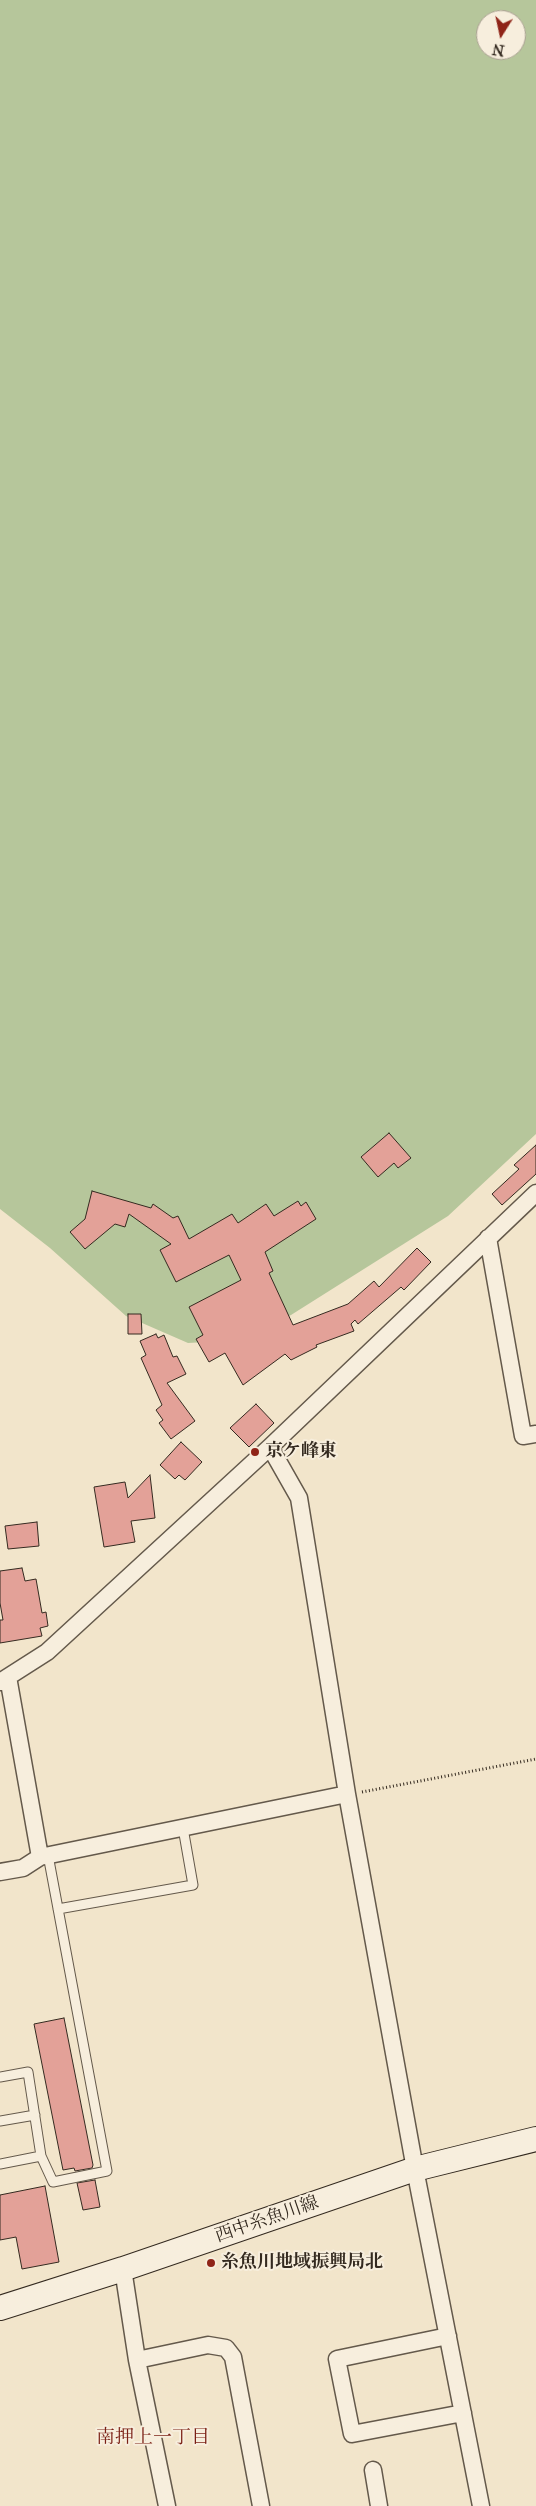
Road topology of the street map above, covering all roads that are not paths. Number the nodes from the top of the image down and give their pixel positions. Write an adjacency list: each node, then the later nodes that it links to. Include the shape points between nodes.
1 (536, 1193): 2 (street)
2 (488, 1238): 3 (street, via 523,1436); 4 (street)
3 (536, 1434)
4 (270, 1447): 5 (street, via 47,1652); 6 (street, via 299,1498)
5 (4, 1680): 8 (street)
6 (347, 1794): 7 (street); 17 (street)
7 (183, 1828): 8 (street); 10 (lane, via 193,1885)
8 (44, 1856): 9 (street, via 23,1868); 10 (lane)
9 (0, 1872)
10 (58, 1909): 15 (lane, via 107,2171 52,2182)
11 (0, 2077): 12 (lane, via 28,2072)
12 (35, 2115): 13 (lane); 15 (lane)
13 (0, 2121)
14 (536, 2139): 17 (main road, 西中糸魚川線)
15 (41, 2156): 16 (lane)
16 (0, 2164)
17 (415, 2169): 18 (main road, 西中糸魚川線); 20 (street)
18 (124, 2269): 19 (main road, 西中糸魚川線); 21 (street)
19 (0, 2308)
20 (448, 2336): 22 (street); 22 (street, via 337,2359 352,2434)
21 (137, 2360): 24 (street); 25 (street, via 208,2345 226,2348 234,2356)
22 (463, 2413): 27 (street)
23 (372, 2470): 26 (street)
24 (167, 2506)
25 (261, 2506)
26 (379, 2506)
27 (481, 2506)

